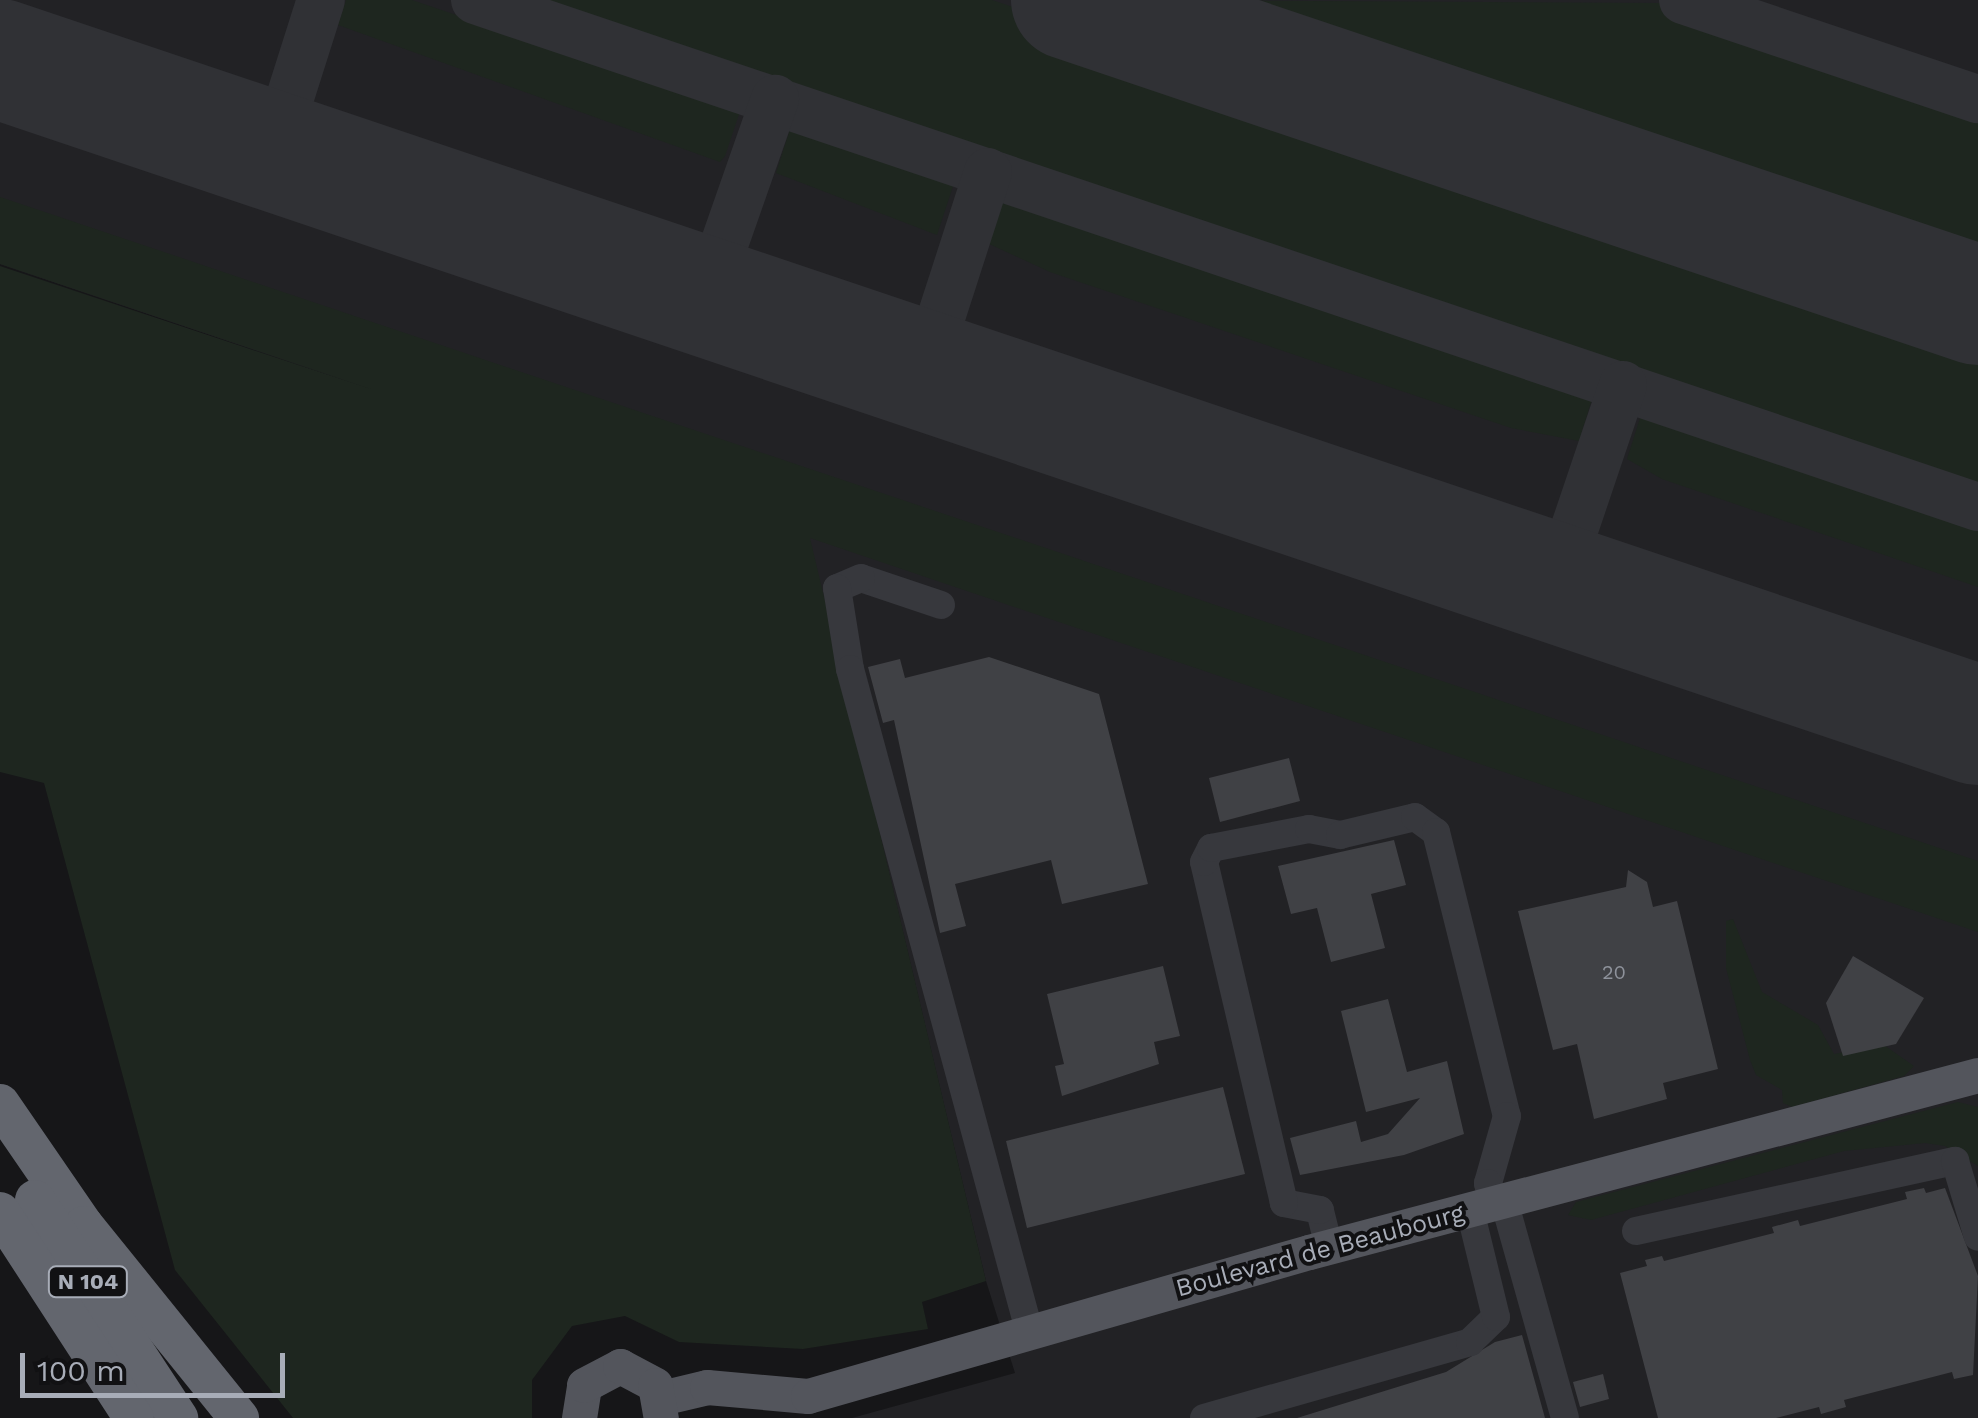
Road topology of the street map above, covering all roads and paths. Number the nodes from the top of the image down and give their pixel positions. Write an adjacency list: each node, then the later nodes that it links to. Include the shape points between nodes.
1 (941, 605): 10 (lane, via 862,578 838,588 850,669)
2 (1978, 1075): 5 (main road, Boulevard de Beaubourg)
3 (0, 1104): 15 (highway, via 84,1226)
4 (0, 1144): 14 (highway, N 104)
5 (1488, 1200): 9 (main road, Boulevard de Beaubourg); 9 (lane, via 1507,1116 1436,832 1415,816 1340,835 1309,829 1211,848 1204,862 1284,1203 1320,1210); 17 (lane, via 1496,1318 1470,1342); 18 (lane)
6 (0, 1212): 13 (highway, N 104)
7 (1636, 1230): 8 (lane, via 1955,1161)
8 (1978, 1237)
9 (1329, 1247): 10 (main road, Boulevard de Beaubourg)
10 (1028, 1330): 12 (main road, Boulevard de Beaubourg)
11 (661, 1408): 12 (main road, Boulevard de Beaubourg, via 707,1386); 16 (main road, via 646,1375 606,1368 584,1385)
12 (797, 1408)
13 (134, 1418)
14 (178, 1418)
15 (239, 1418)
16 (579, 1418)
17 (1204, 1418)
18 (1565, 1418)

